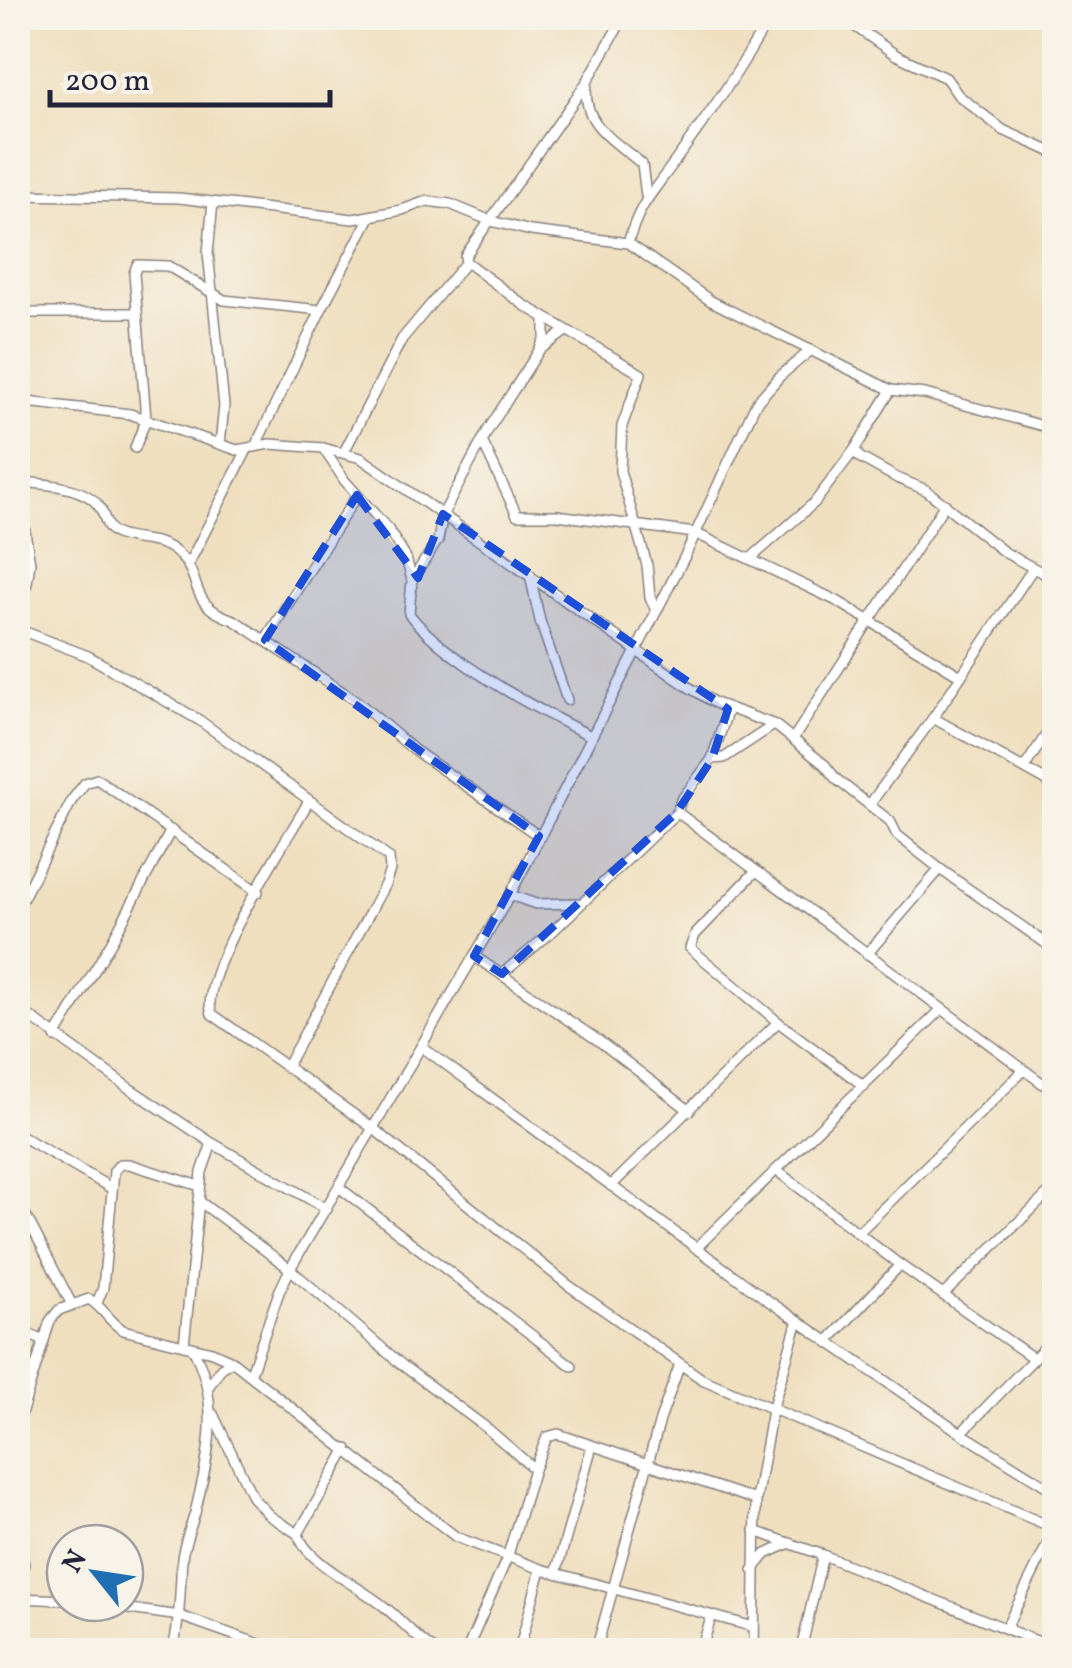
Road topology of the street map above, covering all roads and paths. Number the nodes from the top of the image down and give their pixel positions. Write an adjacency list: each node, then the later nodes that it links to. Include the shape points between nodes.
1 (624, 18): 4 (street)
2 (769, 18): 7 (street)
3 (843, 18): 5 (street, via 896,55 946,78 1003,130)
4 (587, 82): 7 (street, via 584,100 592,119 642,164); 10 (street)
5 (1054, 153)
6 (18, 194): 8 (street)
7 (646, 196): 11 (street)
8 (213, 202): 9 (street); 13 (street)
9 (370, 217): 10 (street, via 427,201); 14 (street)
10 (491, 221): 11 (street); 12 (street)
11 (628, 243): 20 (street, via 711,301)
12 (466, 262): 17 (street); 31 (street, via 402,340)
13 (210, 292): 14 (street, via 244,304); 16 (street, via 168,266 137,265); 26 (street, via 224,406)
14 (321, 310): 28 (street)
15 (18, 313): 16 (street)
16 (138, 313): 23 (street)
17 (545, 318): 18 (street); 19 (street)
18 (566, 331): 19 (street); 36 (street, via 641,374 620,443)
19 (540, 350): 25 (street)
20 (811, 350): 21 (street); 37 (street, via 756,403)
21 (891, 390): 24 (street); 30 (street)
22 (18, 401): 23 (street)
23 (146, 419): 26 (street); 27 (street)
24 (1054, 429)
25 (482, 441): 35 (street); 36 (street, via 518,515 557,514)
26 (220, 444): 28 (street)
27 (134, 448)
28 (251, 448): 29 (street); 40 (street)
29 (323, 448): 31 (street); 33 (street)
30 (856, 449): 34 (street); 39 (street, via 815,502)
31 (344, 452): 35 (street)
32 (18, 488): 38 (street); 40 (street, via 58,486 92,499 114,534 154,540)
33 (357, 495): 44 (street, via 388,529); 47 (street)
34 (945, 504): 41 (street); 46 (street)
35 (443, 514): 42 (street); 44 (street, via 438,540)
36 (634, 528): 37 (street); 45 (street)
37 (695, 534): 39 (street); 45 (street)
38 (23, 553): 60 (street, via 30,563 24,631 153,692)
39 (750, 559): 46 (street)
40 (188, 565): 47 (street, via 211,611)
41 (1032, 570): 43 (street); 49 (street)
42 (530, 575): 48 (street); 50 (street)
43 (1054, 578)
44 (412, 580): 55 (street, via 408,614 419,626 538,710)
45 (656, 610): 48 (street)
46 (869, 622): 49 (street); 56 (street)
47 (265, 640): 64 (street)
48 (636, 648): 51 (street); 55 (street)
49 (961, 676): 52 (street)
50 (567, 700)
51 (728, 708): 54 (street); 57 (street)
52 (933, 718): 58 (street); 61 (street)
53 (1054, 723): 58 (street)
54 (775, 725): 56 (street); 57 (street)
55 (591, 736): 64 (street)
56 (794, 740): 61 (street)
57 (712, 759): 62 (street)
58 (1024, 768): 59 (street)
59 (1054, 784)
60 (308, 802): 67 (street); 80 (street, via 389,858 390,870)
61 (870, 804): 65 (street)
62 (677, 812): 66 (street); 69 (street)
63 (171, 830): 67 (street); 70 (street, via 97,779 85,783); 78 (street)
64 (539, 836): 68 (street)
65 (940, 869): 71 (street); 72 (street)
66 (755, 872): 72 (street); 77 (street, via 690,948)
67 (258, 892): 80 (street, via 222,955 208,1004 224,1025)
68 (510, 895): 69 (street, via 536,904); 73 (street)
69 (581, 902): 74 (street)
70 (18, 908)
71 (1054, 949)
72 (866, 954): 76 (street)
73 (474, 956): 74 (street); 79 (street)
74 (502, 974): 84 (street)
75 (18, 1008): 78 (street)
76 (942, 1010): 81 (street); 82 (street)
77 (778, 1022): 82 (street); 84 (street)
78 (55, 1037): 87 (street)
79 (422, 1047): 85 (street); 90 (street)
80 (288, 1066): 85 (street)
81 (1024, 1070): 83 (street); 97 (street)
82 (864, 1086): 88 (street)
83 (1054, 1092)
84 (690, 1111): 90 (street)
85 (374, 1129): 92 (street); 112 (street, via 568,1285)
86 (18, 1134): 91 (street)
87 (212, 1142): 89 (street); 96 (street)
88 (776, 1170): 97 (street); 98 (street)
89 (200, 1186): 91 (street, via 120,1164); 95 (street)
90 (611, 1186): 98 (street)
91 (110, 1188): 102 (street, via 103,1288)
92 (340, 1188): 96 (street); 113 (street)
93 (1054, 1188): 101 (street)
94 (18, 1200): 103 (street)
95 (199, 1200): 100 (street); 109 (street)
96 (327, 1209): 100 (street)
97 (858, 1233): 99 (street)
98 (696, 1248): 104 (street)
99 (900, 1265): 101 (street); 108 (street)
100 (290, 1269): 114 (street); 123 (street)
101 (943, 1295): 110 (street)
102 (93, 1301): 103 (street); 109 (street, via 122,1330)
103 (71, 1303): 107 (street, via 50,1321)
104 (798, 1320): 108 (street); 116 (street)
105 (18, 1330): 107 (street)
106 (1054, 1338): 110 (street)
107 (42, 1340): 118 (street)
108 (828, 1341): 119 (street)
109 (188, 1346): 111 (street); 115 (street)
110 (1034, 1358): 119 (street)
111 (232, 1360): 114 (street); 115 (street)
112 (680, 1364): 116 (street); 122 (street)
113 (572, 1366)
114 (252, 1372): 121 (street)
115 (209, 1386): 117 (street)
116 (772, 1410): 125 (street); 126 (street)
117 (212, 1412): 128 (street, via 253,1498); 141 (street, via 182,1561)
118 (18, 1424)
119 (961, 1434): 124 (street)
120 (592, 1446): 122 (street); 123 (street, via 550,1434); 135 (street)
121 (348, 1449): 128 (street); 132 (street, via 456,1537)
122 (648, 1466): 125 (street); 137 (street)
123 (534, 1469): 132 (street)
124 (1054, 1491)
125 (756, 1500): 127 (street)
126 (1054, 1530): 144 (street)
127 (754, 1531): 129 (street); 134 (street)
128 (298, 1534): 149 (street, via 326,1566)
129 (790, 1543): 131 (street); 134 (street, via 766,1554)
130 (18, 1544): 136 (street, via 24,1564)
131 (824, 1555): 144 (street); 155 (street)
132 (507, 1558): 133 (street); 150 (street)
133 (541, 1569): 135 (street); 151 (street)
134 (753, 1570): 143 (street)
135 (556, 1573): 137 (street)
136 (18, 1580)
137 (615, 1590): 142 (street); 152 (street)
138 (18, 1598): 139 (street)
139 (45, 1599)
140 (145, 1611): 141 (street)
141 (180, 1616): 147 (street); 148 (street)
142 (711, 1618): 143 (street); 153 (street)
143 (754, 1627): 154 (street)
144 (1006, 1628): 145 (street)
145 (1031, 1638): 146 (street); 156 (street)
146 (1054, 1648)
147 (173, 1650)
148 (276, 1650)
149 (434, 1650)
150 (467, 1650)
151 (519, 1650)
152 (596, 1650)
153 (701, 1650)
154 (754, 1650)
155 (800, 1650)
156 (1027, 1650)

